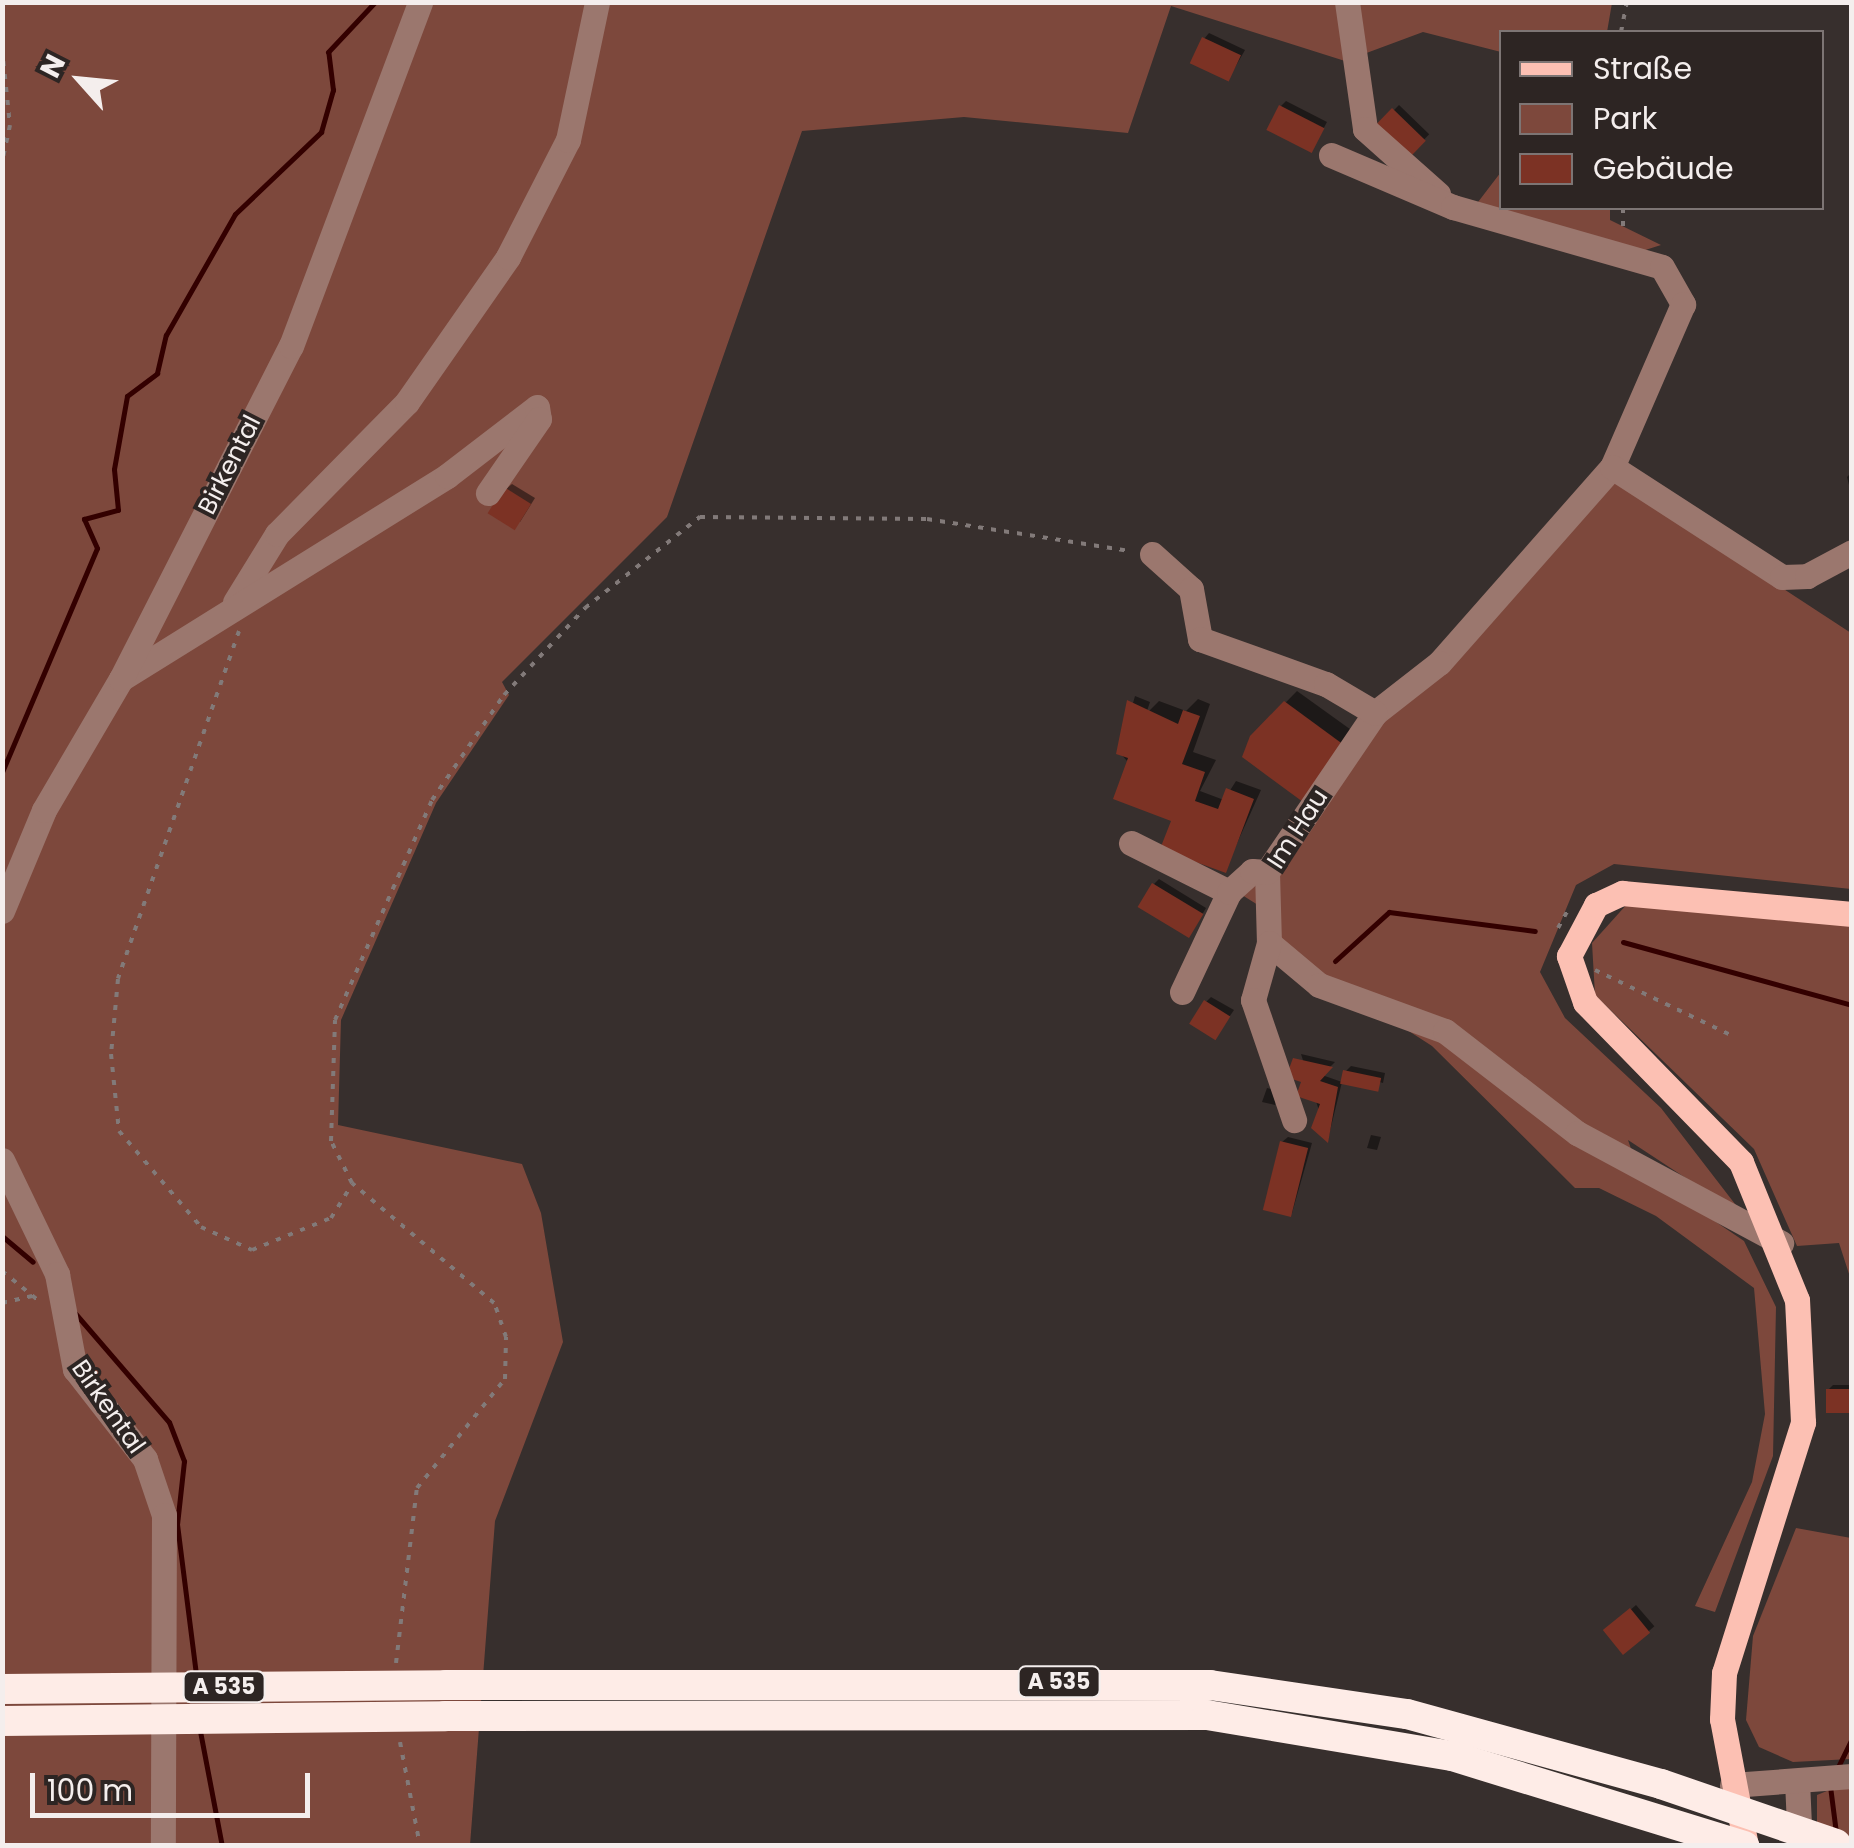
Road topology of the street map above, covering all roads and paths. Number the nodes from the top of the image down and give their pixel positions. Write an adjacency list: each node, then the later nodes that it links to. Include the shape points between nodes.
1 (420, 2): 17 (street, Birkental, via 291,346)
2 (597, 2): 16 (street, via 568,140 508,257 407,402 277,534)
3 (1347, 2): 9 (street, Im Hau, via 1365,129)
4 (1627, 2): 5 (path)
5 (1622, 30)
6 (2, 48): 8 (path, via 10,125)
7 (1331, 155): 9 (street, Im Hau)
8 (2, 162)
9 (1453, 207): 11 (street, Im Hau)
10 (1623, 210): 11 (path)
11 (1623, 252): 12 (street, Im Hau, via 1662,267 1683,304)
12 (1612, 466): 14 (street, via 1782,577 1807,576); 18 (street, Im Hau, via 1440,663)
13 (488, 493): 16 (street, via 531,434 537,407 447,476)
14 (1852, 552)
15 (1152, 554): 18 (street, via 1191,588 1200,638 1326,684); 30 (path, via 926,519 741,512 676,528 504,695 432,800 335,1020 331,1141)
16 (236, 602): 17 (street); 30 (path, via 230,669 118,978 111,1054 119,1131 202,1227 252,1250 330,1218)
17 (122, 680): 22 (street, Birkental, via 44,810)
18 (1375, 713): 20 (street, Im Hau)
19 (1131, 843): 21 (street)
20 (1267, 872): 21 (street, via 1252,871); 24 (street, Im Hau)
21 (1230, 892): 26 (street)
22 (2, 911)
23 (1852, 914): 25 (main road, via 1622,893 1596,905)
24 (1268, 943): 28 (street, Im Hau, via 1252,1000); 31 (street, via 1319,985 1444,1031 1577,1133)
25 (1569, 956): 27 (path); 31 (main road, via 1584,1002 1742,1162)
26 (1182, 992)
27 (1734, 1037)
28 (1294, 1120)
29 (2, 1160): 35 (street, Birkental, via 57,1274)
30 (352, 1184): 36 (path, via 494,1303 506,1337 505,1379 418,1488)
31 (1781, 1244): 42 (main road, via 1804,1351 1803,1422 1724,1673)
32 (2, 1270): 33 (path)
33 (32, 1296): 34 (path); 35 (path)
34 (2, 1303)
35 (59, 1315): 44 (street, Birkental, via 75,1369 146,1459 164,1515)
36 (396, 1676)
37 (2, 1689): 43 (highway, A 535, bridge, via 1210,1685 1424,1718 1660,1784)
38 (2, 1721): 46 (highway, A 535, bridge, via 1208,1715 1452,1756)
39 (399, 1729): 45 (path)
40 (1852, 1776): 41 (street, via 1819,1772)
41 (1797, 1781): 42 (street); 47 (street)
42 (1732, 1785): 46 (main road)
43 (1837, 1845)
44 (163, 1846)
45 (420, 1846)
46 (1745, 1846)
47 (1800, 1846)

